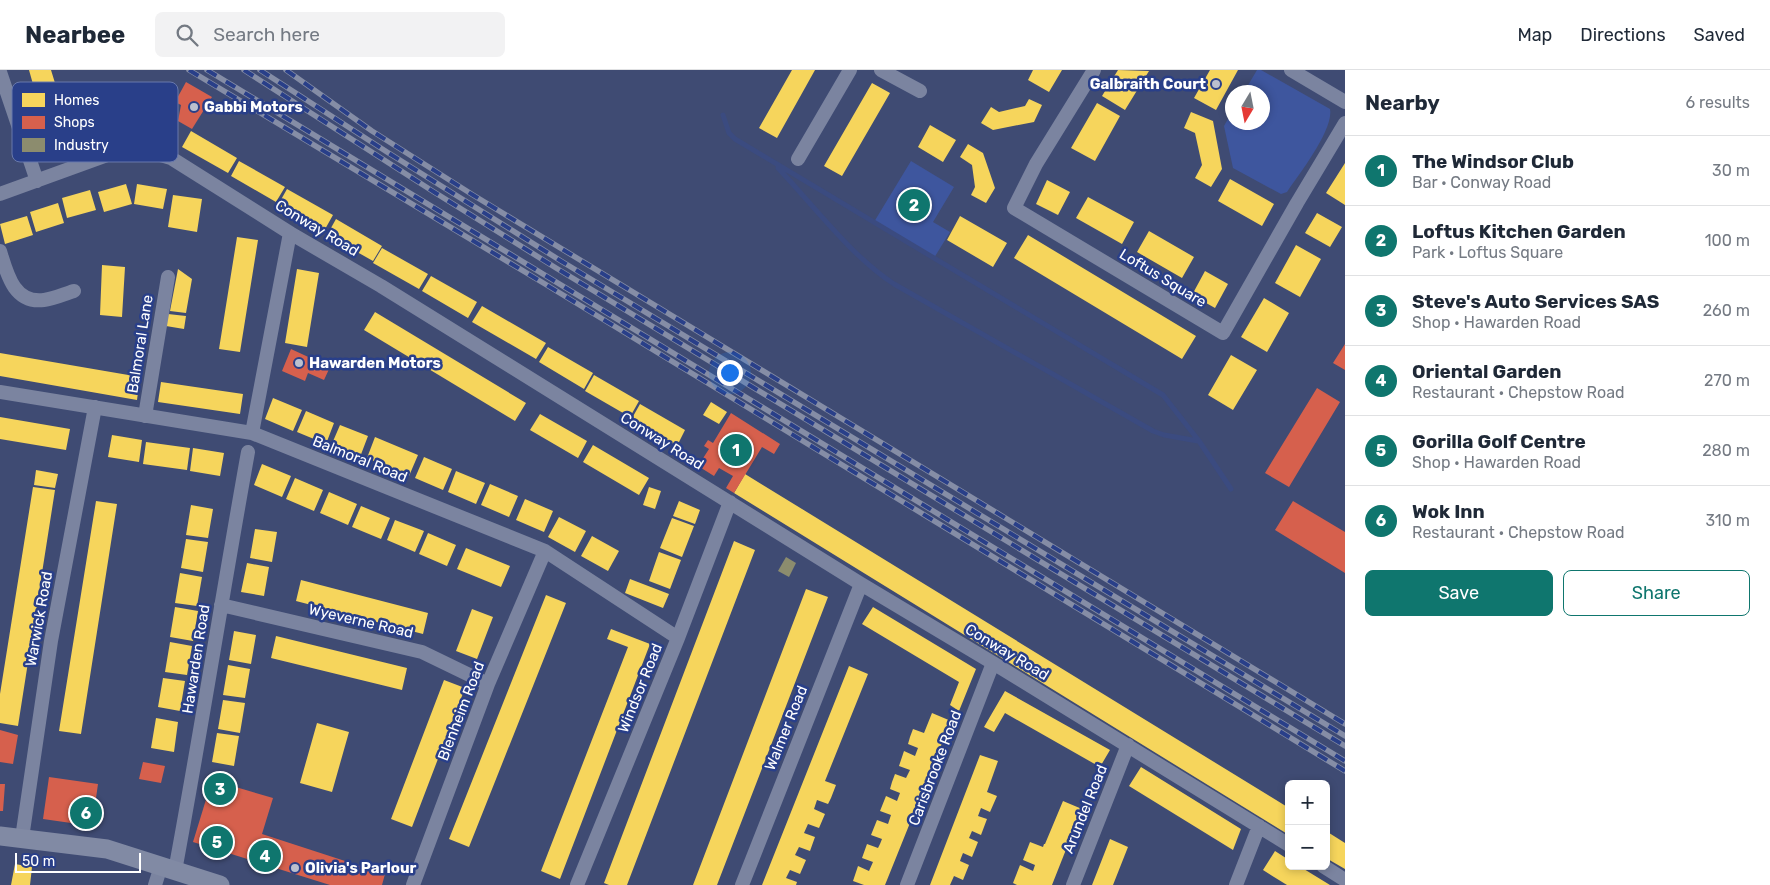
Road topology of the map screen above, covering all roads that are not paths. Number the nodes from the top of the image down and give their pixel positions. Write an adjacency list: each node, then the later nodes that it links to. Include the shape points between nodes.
1 (850, 70): 10 (street)
2 (881, 70): 6 (street)
3 (1094, 70): 9 (street, Loftus Square, via 1036,164 1014,208 1223,333)
4 (1291, 70): 7 (street)
5 (0, 72): 8 (street)
6 (920, 91)
7 (1345, 102)
8 (12, 107)
9 (1345, 123)
10 (798, 159)
11 (31, 162): 14 (street)
12 (91, 162): 14 (street, Conway Road)
13 (176, 162): 16 (street, Conway Road)
14 (37, 181): 15 (street, Conway Road)
15 (0, 194)
16 (290, 232): 23 (street); 25 (street, Conway Road)
17 (0, 251): 19 (street, via 10,282 20,295 31,300 44,300)
18 (168, 277): 22 (street, Balmoral Lane)
19 (74, 291)
20 (0, 392): 21 (street, Balmoral Road)
21 (95, 407): 22 (street, Balmoral Road); 35 (street, Warwick Road, via 51,641)
22 (145, 416): 23 (street, Balmoral Road)
23 (252, 433): 26 (street, Balmoral Road)
24 (248, 452): 28 (street, Hawarden Road)
25 (730, 502): 27 (street, Conway Road); 29 (street, Windsor Road)
26 (545, 551): 29 (street, Balmoral Road); 31 (street, Blenheim Road)
27 (861, 584): 30 (street, Conway Road); 44 (street, Walmer Road)
28 (221, 605): 31 (street, Wyeverne Road, via 422,652); 37 (street, Hawarden Road, via 196,760)
29 (678, 638): 43 (street, Windsor Road)
30 (993, 663): 32 (street, Conway Road); 45 (street, Carisbrooke Road)
31 (488, 684): 42 (street, Blenheim Road)
32 (1128, 745): 33 (street, Conway Road); 46 (street, Arundel Road)
33 (1259, 826): 36 (street, Conway Road); 47 (street)
34 (0, 836): 35 (main road)
35 (22, 838): 37 (main road, via 107,850)
36 (1285, 842)
37 (168, 868): 40 (street, Hawarden Road); 41 (main road)
38 (1329, 870): 39 (street)
39 (1345, 880)
40 (155, 885)
41 (220, 885)
42 (413, 885)
43 (577, 885)
44 (742, 885)
45 (907, 885)
46 (1073, 885)
47 (1236, 885)

